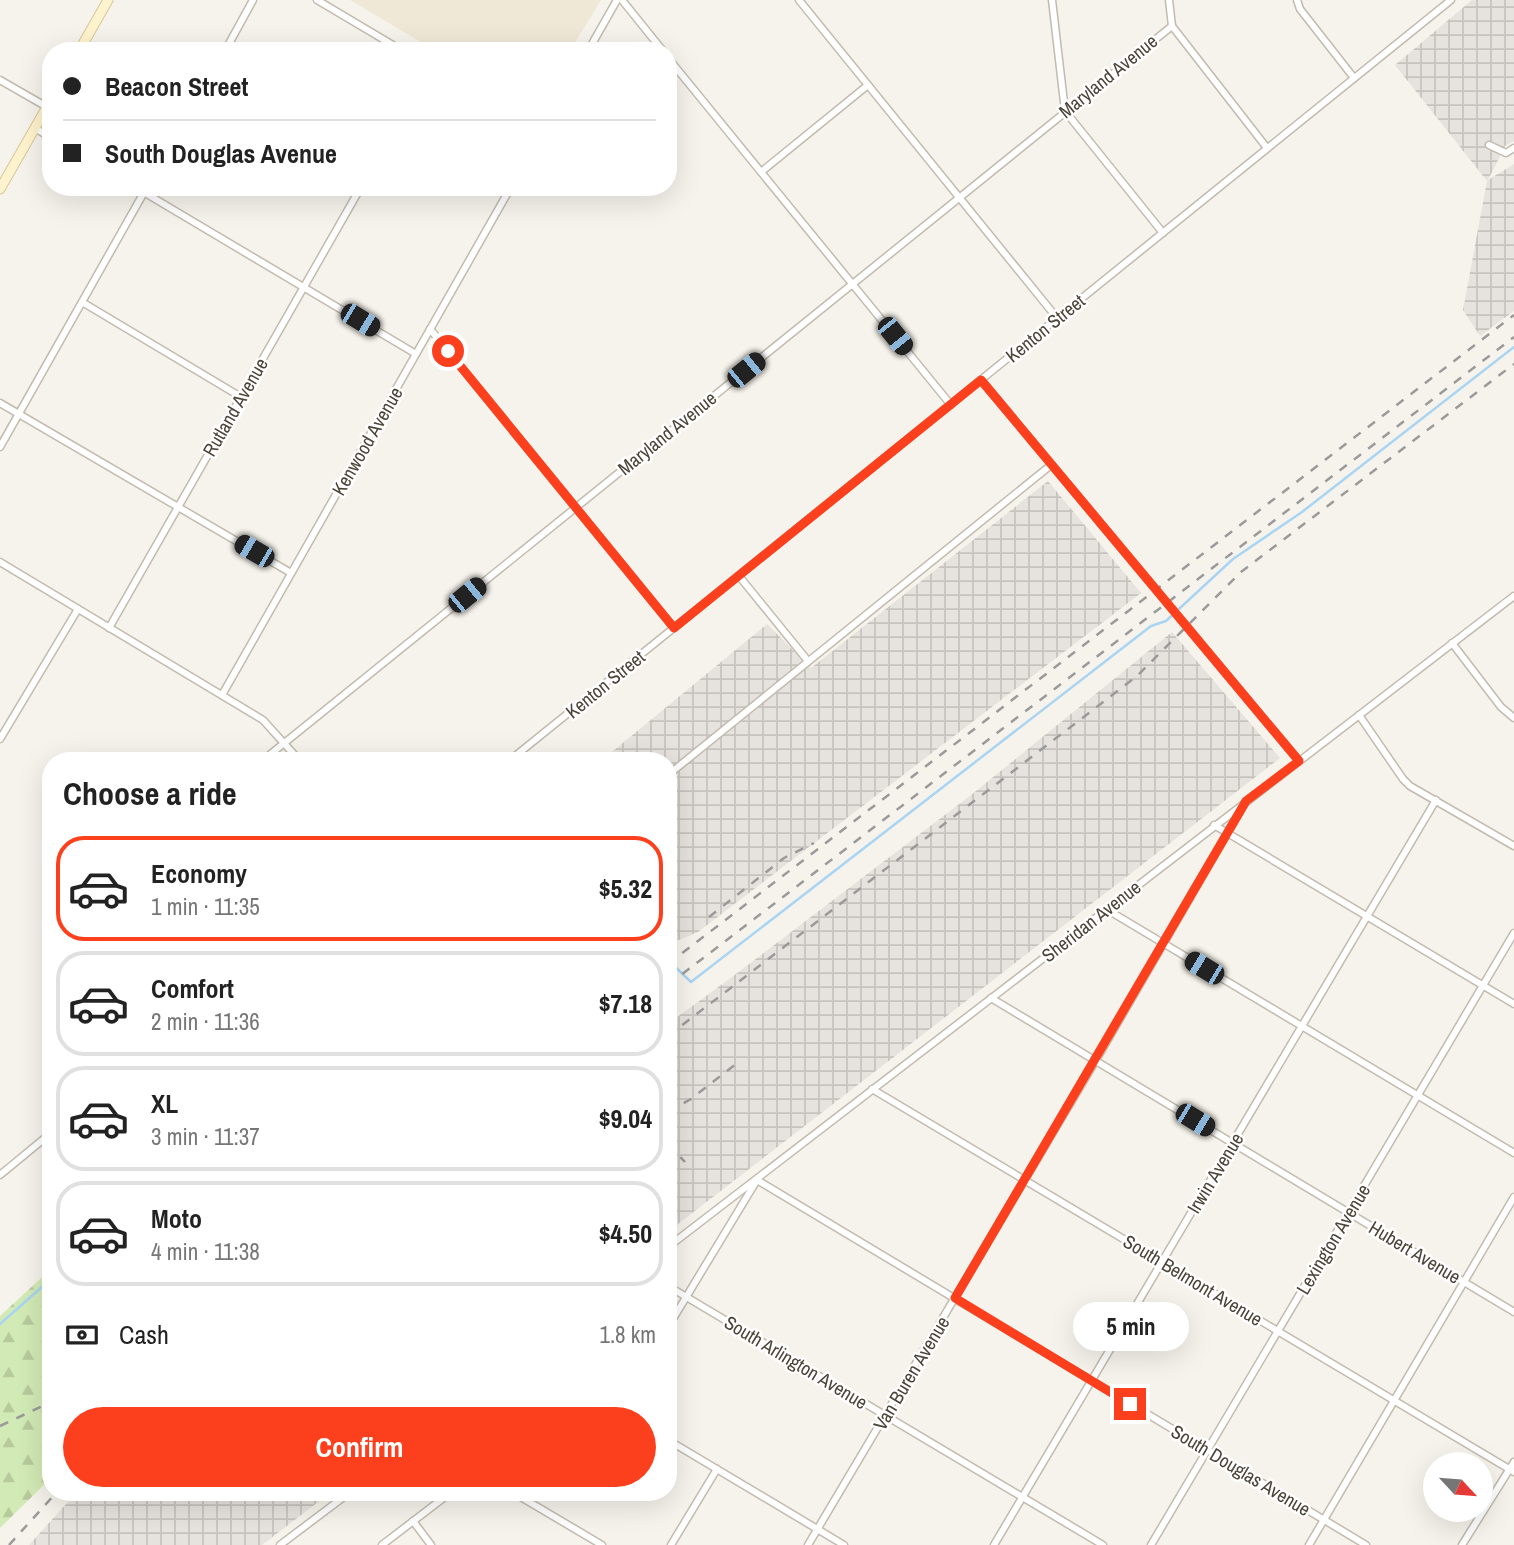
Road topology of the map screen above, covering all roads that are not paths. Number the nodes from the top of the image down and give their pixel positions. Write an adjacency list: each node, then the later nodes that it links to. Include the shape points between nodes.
1 (107, 0): 12 (street)
2 (253, 0): 13 (street)
3 (317, 0): 14 (street)
4 (619, 0): 15 (street); 16 (street)
5 (799, 0): 20 (street)
6 (1052, 0): 22 (street)
7 (1168, 0): 11 (street)
8 (1297, 0): 18 (street)
9 (1451, 0): 10 (street, Kenton Street)
10 (1442, 3): 18 (street, Kenton Street)
11 (1172, 26): 22 (street, Maryland Avenue); 27 (street)
12 (84, 42)
13 (230, 42)
14 (388, 42)
15 (593, 42)
16 (655, 42)
17 (677, 69): 29 (street)
18 (1354, 78): 27 (street, Kenton Street)
19 (0, 80): 21 (street)
20 (868, 85): 29 (street); 35 (street)
21 (42, 101)
22 (1065, 111): 35 (street, Maryland Avenue); 36 (street)
23 (42, 116): 24 (street)
24 (35, 128): 25 (street); 30 (street)
25 (42, 132)
26 (1489, 145): 28 (street, via 1506,153)
27 (1268, 148): 36 (street, Kenton Street)
28 (1514, 148)
29 (761, 172): 37 (street)
30 (0, 190)
31 (143, 196): 39 (street)
32 (156, 196): 38 (street)
33 (355, 196): 38 (street, Rutland Avenue)
34 (506, 196): 41 (street, Kenwood Avenue)
35 (959, 196): 37 (street, Maryland Avenue); 40 (street)
36 (1163, 233): 40 (street, Kenton Street)
37 (852, 284): 46 (street); 51 (street, Maryland Avenue)
38 (304, 287): 42 (street); 44 (street, Rutland Avenue)
39 (82, 302): 44 (street); 47 (street)
40 (1057, 318): 43 (street, Kenton Street)
41 (430, 329): 42 (street, Kenwood Avenue); 51 (street)
42 (416, 354): 53 (street, Kenwood Avenue)
43 (981, 380): 46 (street, Kenton Street); 49 (street)
44 (241, 397): 50 (street, Rutland Avenue)
45 (0, 403): 47 (street)
46 (951, 405): 54 (street, Kenton Street)
47 (19, 414): 48 (street); 50 (street)
48 (0, 447)
49 (1051, 464): 60 (street); 69 (street)
50 (178, 507): 53 (street); 57 (street, Rutland Avenue)
51 (576, 507): 58 (street); 65 (street, Maryland Avenue)
52 (0, 562): 56 (street)
53 (291, 573): 61 (street, Kenwood Avenue)
54 (739, 576): 58 (street, Kenton Street); 60 (street)
55 (1514, 596): 59 (street, Sheridan Avenue)
56 (78, 609): 57 (street); 64 (street)
57 (109, 628): 61 (street)
58 (674, 628): 68 (street, Kenton Street)
59 (1452, 643): 62 (street, Sheridan Avenue); 63 (street)
60 (808, 661): 70 (street)
61 (222, 695): 65 (street, via 263,720)
62 (1359, 715): 69 (street, Sheridan Avenue); 71 (street, via 1403,779)
63 (1514, 718)
64 (0, 739)
65 (285, 743): 66 (street, Maryland Avenue); 67 (street)
66 (274, 752)
67 (292, 752)
68 (520, 752)
69 (1299, 761): 72 (street, Sheridan Avenue)
70 (677, 768)
71 (1436, 800): 75 (street); 77 (street, Irwin Avenue)
72 (1246, 801): 73 (street, Sheridan Avenue); 74 (street, Van Buren Avenue)
73 (1214, 825): 74 (street); 76 (street, Sheridan Avenue)
74 (1228, 834): 77 (street); 79 (street, Van Buren Avenue)
75 (1514, 846)
76 (1105, 909): 79 (street); 81 (street, Sheridan Avenue)
77 (1367, 916): 80 (street); 83 (street, Irwin Avenue)
78 (1514, 933): 80 (street, Lexington Avenue)
79 (1164, 944): 83 (street); 84 (street, Van Buren Avenue)
80 (1483, 985): 82 (street); 86 (street, Lexington Avenue)
81 (991, 998): 84 (street, Hubert Avenue); 85 (street, Sheridan Avenue)
82 (1514, 1004)
83 (1302, 1026): 86 (street); 88 (street, Irwin Avenue)
84 (1096, 1060): 88 (street, Hubert Avenue); 93 (street, Van Buren Avenue)
85 (872, 1089): 92 (street, Sheridan Avenue); 93 (street, South Belmont Avenue)
86 (1418, 1095): 89 (street); 95 (street, Lexington Avenue)
87 (42, 1140): 91 (street)
88 (1233, 1142): 95 (street, Hubert Avenue); 97 (street, Irwin Avenue)
89 (1514, 1153)
90 (0, 1164): 91 (street)
91 (3, 1173)
92 (757, 1180): 96 (street, Sheridan Avenue); 100 (street); 101 (street, South Douglas Avenue)
93 (1025, 1180): 97 (street, South Belmont Avenue); 101 (street, Van Buren Avenue)
94 (1514, 1197): 98 (street)
95 (1349, 1212): 98 (street, Hubert Avenue); 104 (street, Lexington Avenue)
96 (677, 1240)
97 (1163, 1261): 104 (street, South Belmont Avenue); 105 (street, Irwin Avenue)
98 (1464, 1282): 102 (street, Hubert Avenue); 106 (street)
99 (677, 1291): 100 (street, South Arlington Avenue)
100 (687, 1297): 103 (street); 107 (street, South Arlington Avenue)
101 (955, 1298): 105 (street, South Douglas Avenue); 107 (street, Van Buren Avenue)
102 (1514, 1312)
103 (677, 1313)
104 (1278, 1331): 106 (street, South Belmont Avenue); 109 (street, Lexington Avenue)
105 (1092, 1381): 109 (street, South Douglas Avenue); 113 (street, Irwin Avenue)
106 (1394, 1400): 112 (street, South Belmont Avenue); 117 (street)
107 (886, 1415): 113 (street, South Arlington Avenue); 119 (street, Van Buren Avenue)
108 (677, 1445): 111 (street)
109 (1207, 1450): 117 (street, South Douglas Avenue); 129 (street, Lexington Avenue)
110 (1514, 1462): 112 (street)
111 (717, 1469): 119 (street); 124 (street)
112 (1511, 1470): 132 (street)
113 (1023, 1497): 127 (street, Irwin Avenue); 128 (street, South Arlington Avenue)
114 (338, 1501): 120 (street)
115 (439, 1501): 118 (street)
116 (528, 1501): 123 (street)
117 (1324, 1520): 130 (street); 131 (street, South Douglas Avenue)
118 (413, 1521): 121 (street); 122 (street)
119 (817, 1529): 125 (street, Van Buren Avenue); 126 (street)
120 (280, 1545)
121 (382, 1545)
122 (431, 1545)
123 (602, 1545)
124 (671, 1545)
125 (807, 1545)
126 (844, 1545)
127 (994, 1545)
128 (1103, 1545)
129 (1151, 1545)
130 (1309, 1545)
131 (1366, 1545)
132 (1462, 1545)

